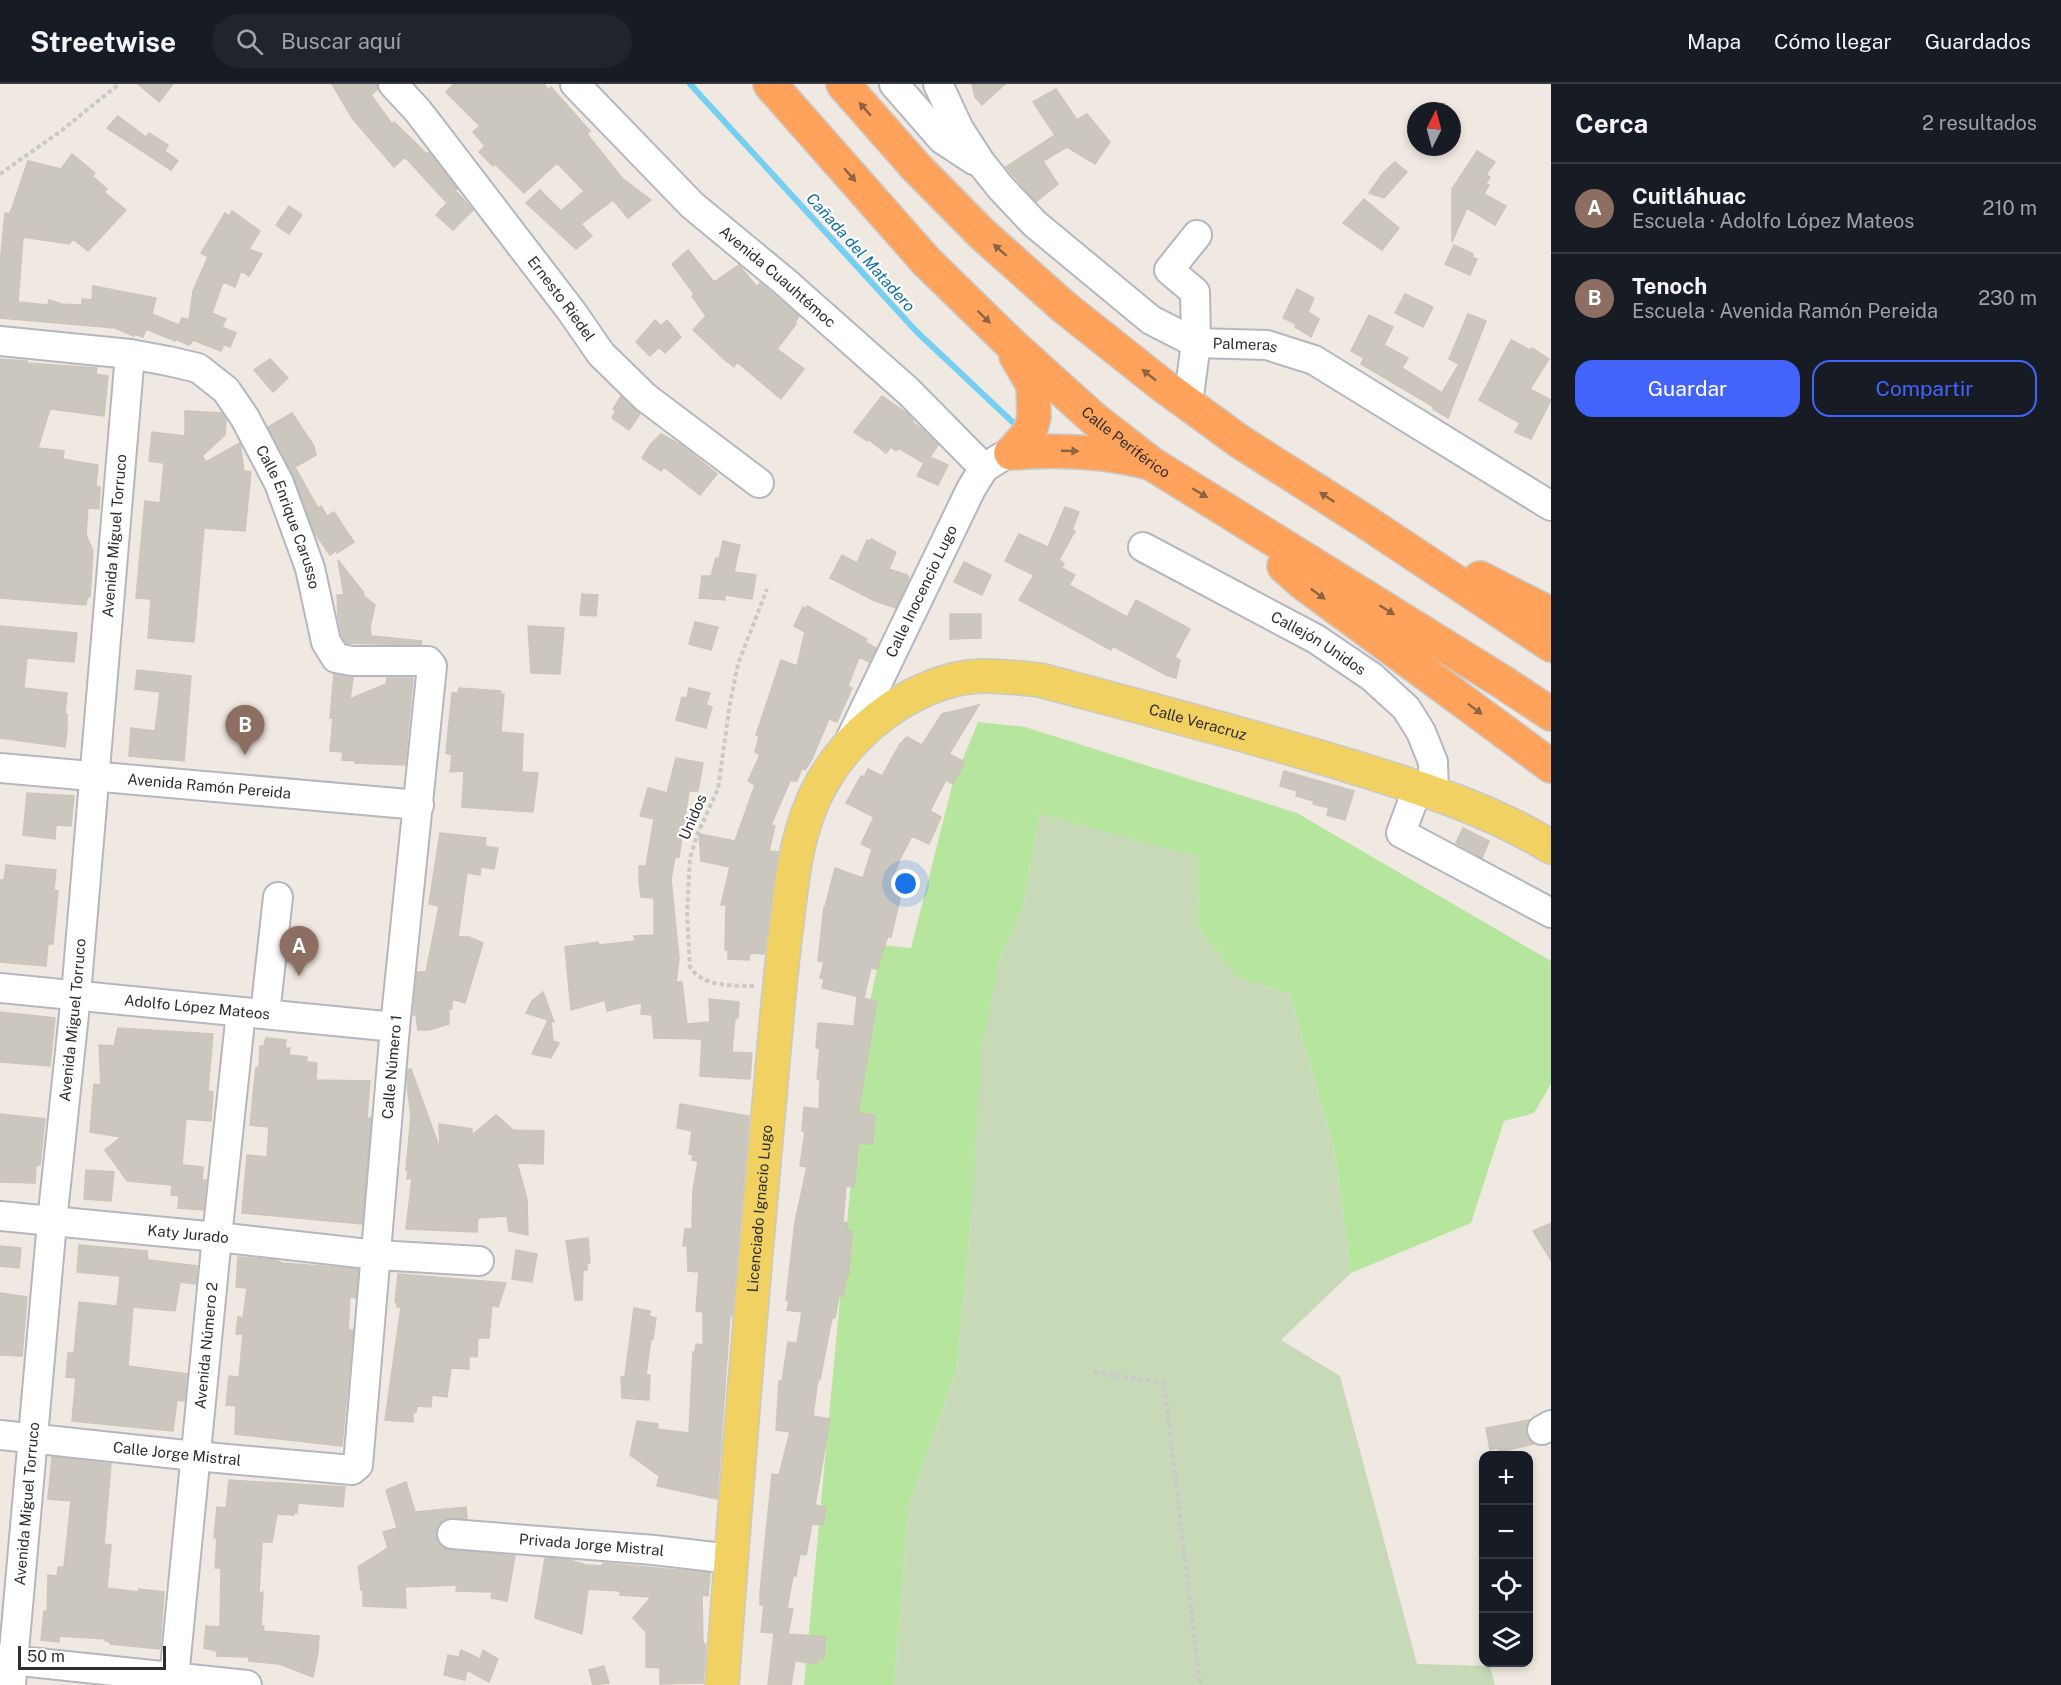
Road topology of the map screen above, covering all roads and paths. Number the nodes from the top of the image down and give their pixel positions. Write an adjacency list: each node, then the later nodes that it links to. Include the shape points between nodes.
1 (119, 84): 9 (path)
2 (393, 84): 18 (street, Ernesto Riedel, via 425,120 601,354 645,397)
3 (575, 84): 16 (street, Avenida Cuauhtémoc, via 692,206 908,391)
4 (770, 84): 12 (highway, Calle Periférico, one-way to 12, via 926,261)
5 (843, 84): 15 (highway, one-way to 5, via 1064,307 981,234)
6 (894, 84): 8 (street, via 942,139)
7 (938, 84): 8 (street, Palmeras)
8 (981, 164): 13 (street, Palmeras, via 1035,224 1119,295 1151,320)
9 (0, 174)
10 (1197, 235): 13 (street, via 1168,270 1195,292)
11 (0, 341): 14 (street)
12 (1009, 342): 16 (highway, via 1033,385 1034,417 1030,432); 17 (highway, Calle Periférico, via 1093,418)
13 (1196, 343): 15 (street); 19 (street, Palmeras, via 1268,345 1314,360)
14 (130, 354): 26 (street, Calle Enrique Carusso, via 198,368 226,390 245,418 279,483 310,568 326,642 336,658 428,661); 31 (street, Avenida Miguel Torruco)
15 (1188, 403): 20 (highway, one-way to 15, via 1239,441)
16 (998, 460): 17 (highway, one-way to 17, via 1066,450); 28 (street, Calle Inocencio Lugo, via 971,489)
17 (1152, 464): 21 (highway, Calle Periférico, one-way to 21)
18 (759, 483)
19 (1551, 506)
20 (1366, 522): 24 (highway); 25 (highway)
21 (1248, 523): 27 (highway, Calle Periférico, one-way to 27); 29 (highway, one-way to 29, via 1303,583)
22 (1143, 547): 32 (street, Callejón Unidos, via 1316,639 1372,677 1406,708 1421,732 1433,762)
23 (767, 589): 37 (path, Unidos, via 738,664 718,789 690,858 687,913 690,968 696,976 718,984)
24 (1551, 614)
25 (1551, 645)
26 (432, 666): 33 (street, Calle Número 1)
27 (1551, 714)
28 (848, 745): 32 (main road, Calle Veracruz, via 891,709 919,692 953,680 1010,676 1040,680); 37 (main road, Licenciado Ignacio Lugo, via 822,783 805,819 792,881)
29 (1551, 766)
30 (0, 768): 31 (street, Avenida Ramón Pereida)
31 (95, 776): 33 (street, Avenida Ramón Pereida); 39 (street, Avenida Miguel Torruco)
32 (1426, 789): 34 (main road, Calle Veracruz); 36 (street, via 1401,833)
33 (419, 805): 41 (street, Calle Número 1)
34 (1551, 847)
35 (278, 897): 40 (street, Avenida Número 2)
36 (1551, 913)
37 (779, 987): 53 (main road, Licenciado Ignacio Lugo)
38 (0, 988): 39 (street, Adolfo López Mateos)
39 (76, 995): 40 (street, Adolfo López Mateos); 43 (street, Avenida Miguel Torruco)
40 (253, 1013): 41 (street, Adolfo López Mateos); 44 (street, Avenida Número 2)
41 (395, 1027): 45 (street, Calle Número 1)
42 (0, 1216): 43 (street, Katy Jurado)
43 (52, 1222): 44 (street, Katy Jurado); 49 (street, Avenida Miguel Torruco)
44 (217, 1237): 45 (street, Katy Jurado); 50 (street, Avenida Número 2)
45 (377, 1255): 46 (street, Katy Jurado); 51 (street, Calle Número 1)
46 (479, 1261)
47 (1094, 1372): 58 (path, via 1164,1383)
48 (0, 1435): 49 (street, Calle Jorge Mistral)
49 (34, 1438): 50 (street, Calle Jorge Mistral); 54 (street, Avenida Miguel Torruco)
50 (195, 1456): 51 (street, Calle Jorge Mistral); 55 (street, Avenida Número 2)
51 (355, 1469)
52 (452, 1534): 53 (street, Privada Jorge Mistral)
53 (731, 1559): 57 (main road, Licenciado Ignacio Lugo)
54 (8, 1668): 55 (street)
55 (174, 1678): 56 (street)
56 (247, 1685)
57 (722, 1685)
58 (1200, 1685)

